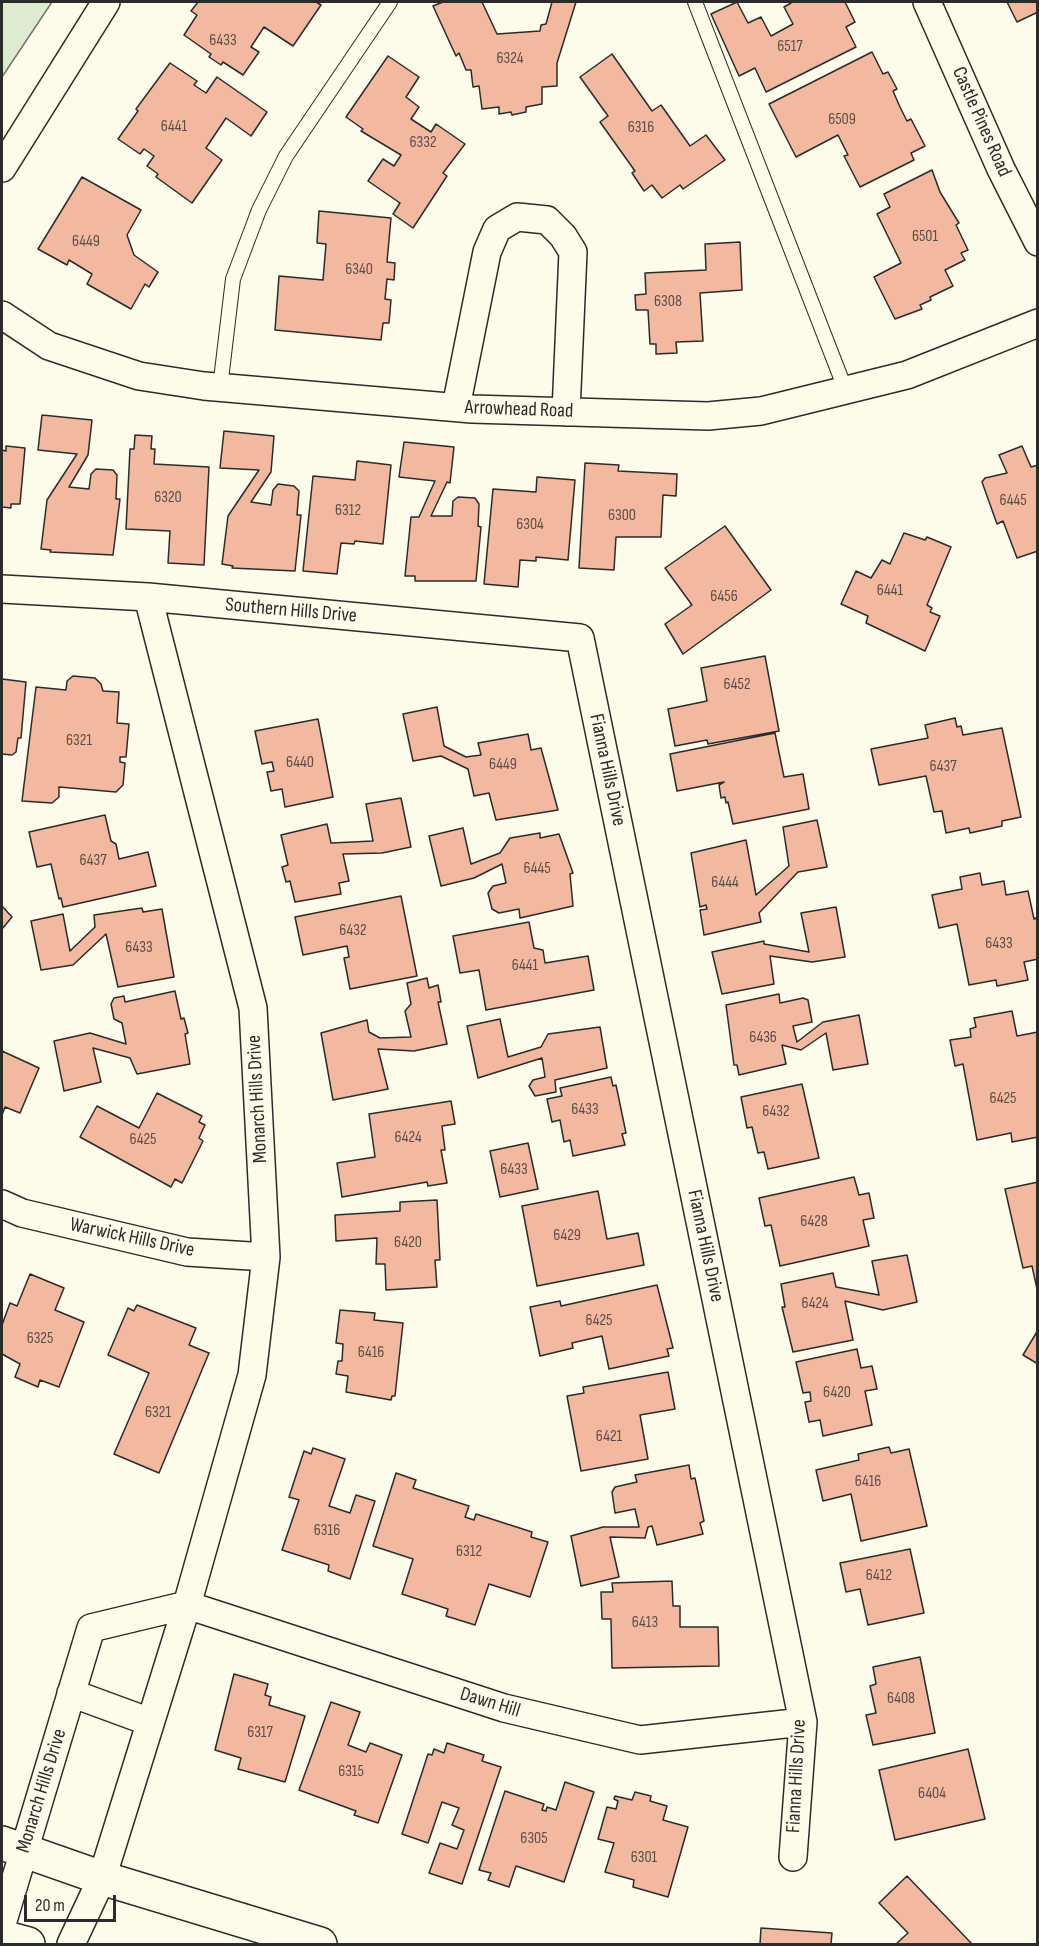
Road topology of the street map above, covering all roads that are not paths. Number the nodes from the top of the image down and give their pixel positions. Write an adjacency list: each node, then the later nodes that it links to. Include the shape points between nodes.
1 (106, 2): 5 (street)
2 (390, 2): 9 (lane, via 286,156 259,210 233,279)
3 (695, 2): 10 (lane)
4 (927, 2): 6 (street, Castle Pines Road)
5 (2, 168)
6 (1038, 242)
7 (2, 315): 9 (street, Arrowhead Road, via 49,346 138,376)
8 (1038, 323): 10 (street, Arrowhead Road, via 907,375)
9 (220, 388): 11 (street, Arrowhead Road)
10 (846, 391): 12 (street, Arrowhead Road, via 761,411 708,416)
11 (456, 407): 12 (street, Arrowhead Road); 12 (street, via 487,252 497,229 517,217 547,220 573,252)
12 (566, 412)
13 (2, 589): 14 (street, Southern Hills Drive)
14 (148, 597): 15 (street, Southern Hills Drive); 17 (street, Monarch Hills Drive, via 253,1008)
15 (579, 638): 21 (street, Fianna Hills Drive)
16 (2, 1204): 17 (street, Warwick Hills Drive, via 22,1213 187,1252)
17 (266, 1257): 18 (street, Monarch Hills Drive, via 252,1375)
18 (187, 1605): 19 (street, Monarch Hills Drive, via 91,1628); 20 (street, Monarch Hills Drive); 21 (street, Dawn Hill, via 504,1708 640,1740)
19 (71, 1694): 20 (street); 22 (street, Monarch Hills Drive)
20 (150, 1722): 24 (street, Monarch Hills Drive)
21 (803, 1722): 23 (street, Fianna Hills Drive)
22 (13, 1847): 24 (main road); 25 (street, Monarch Hills Drive)
23 (793, 1857)
24 (102, 1878): 28 (street, Monarch Hills Drive); 29 (main road)
25 (2, 1924)
26 (2, 1937): 27 (main road)
27 (28, 1944)
28 (71, 1944)
29 (320, 1944)

